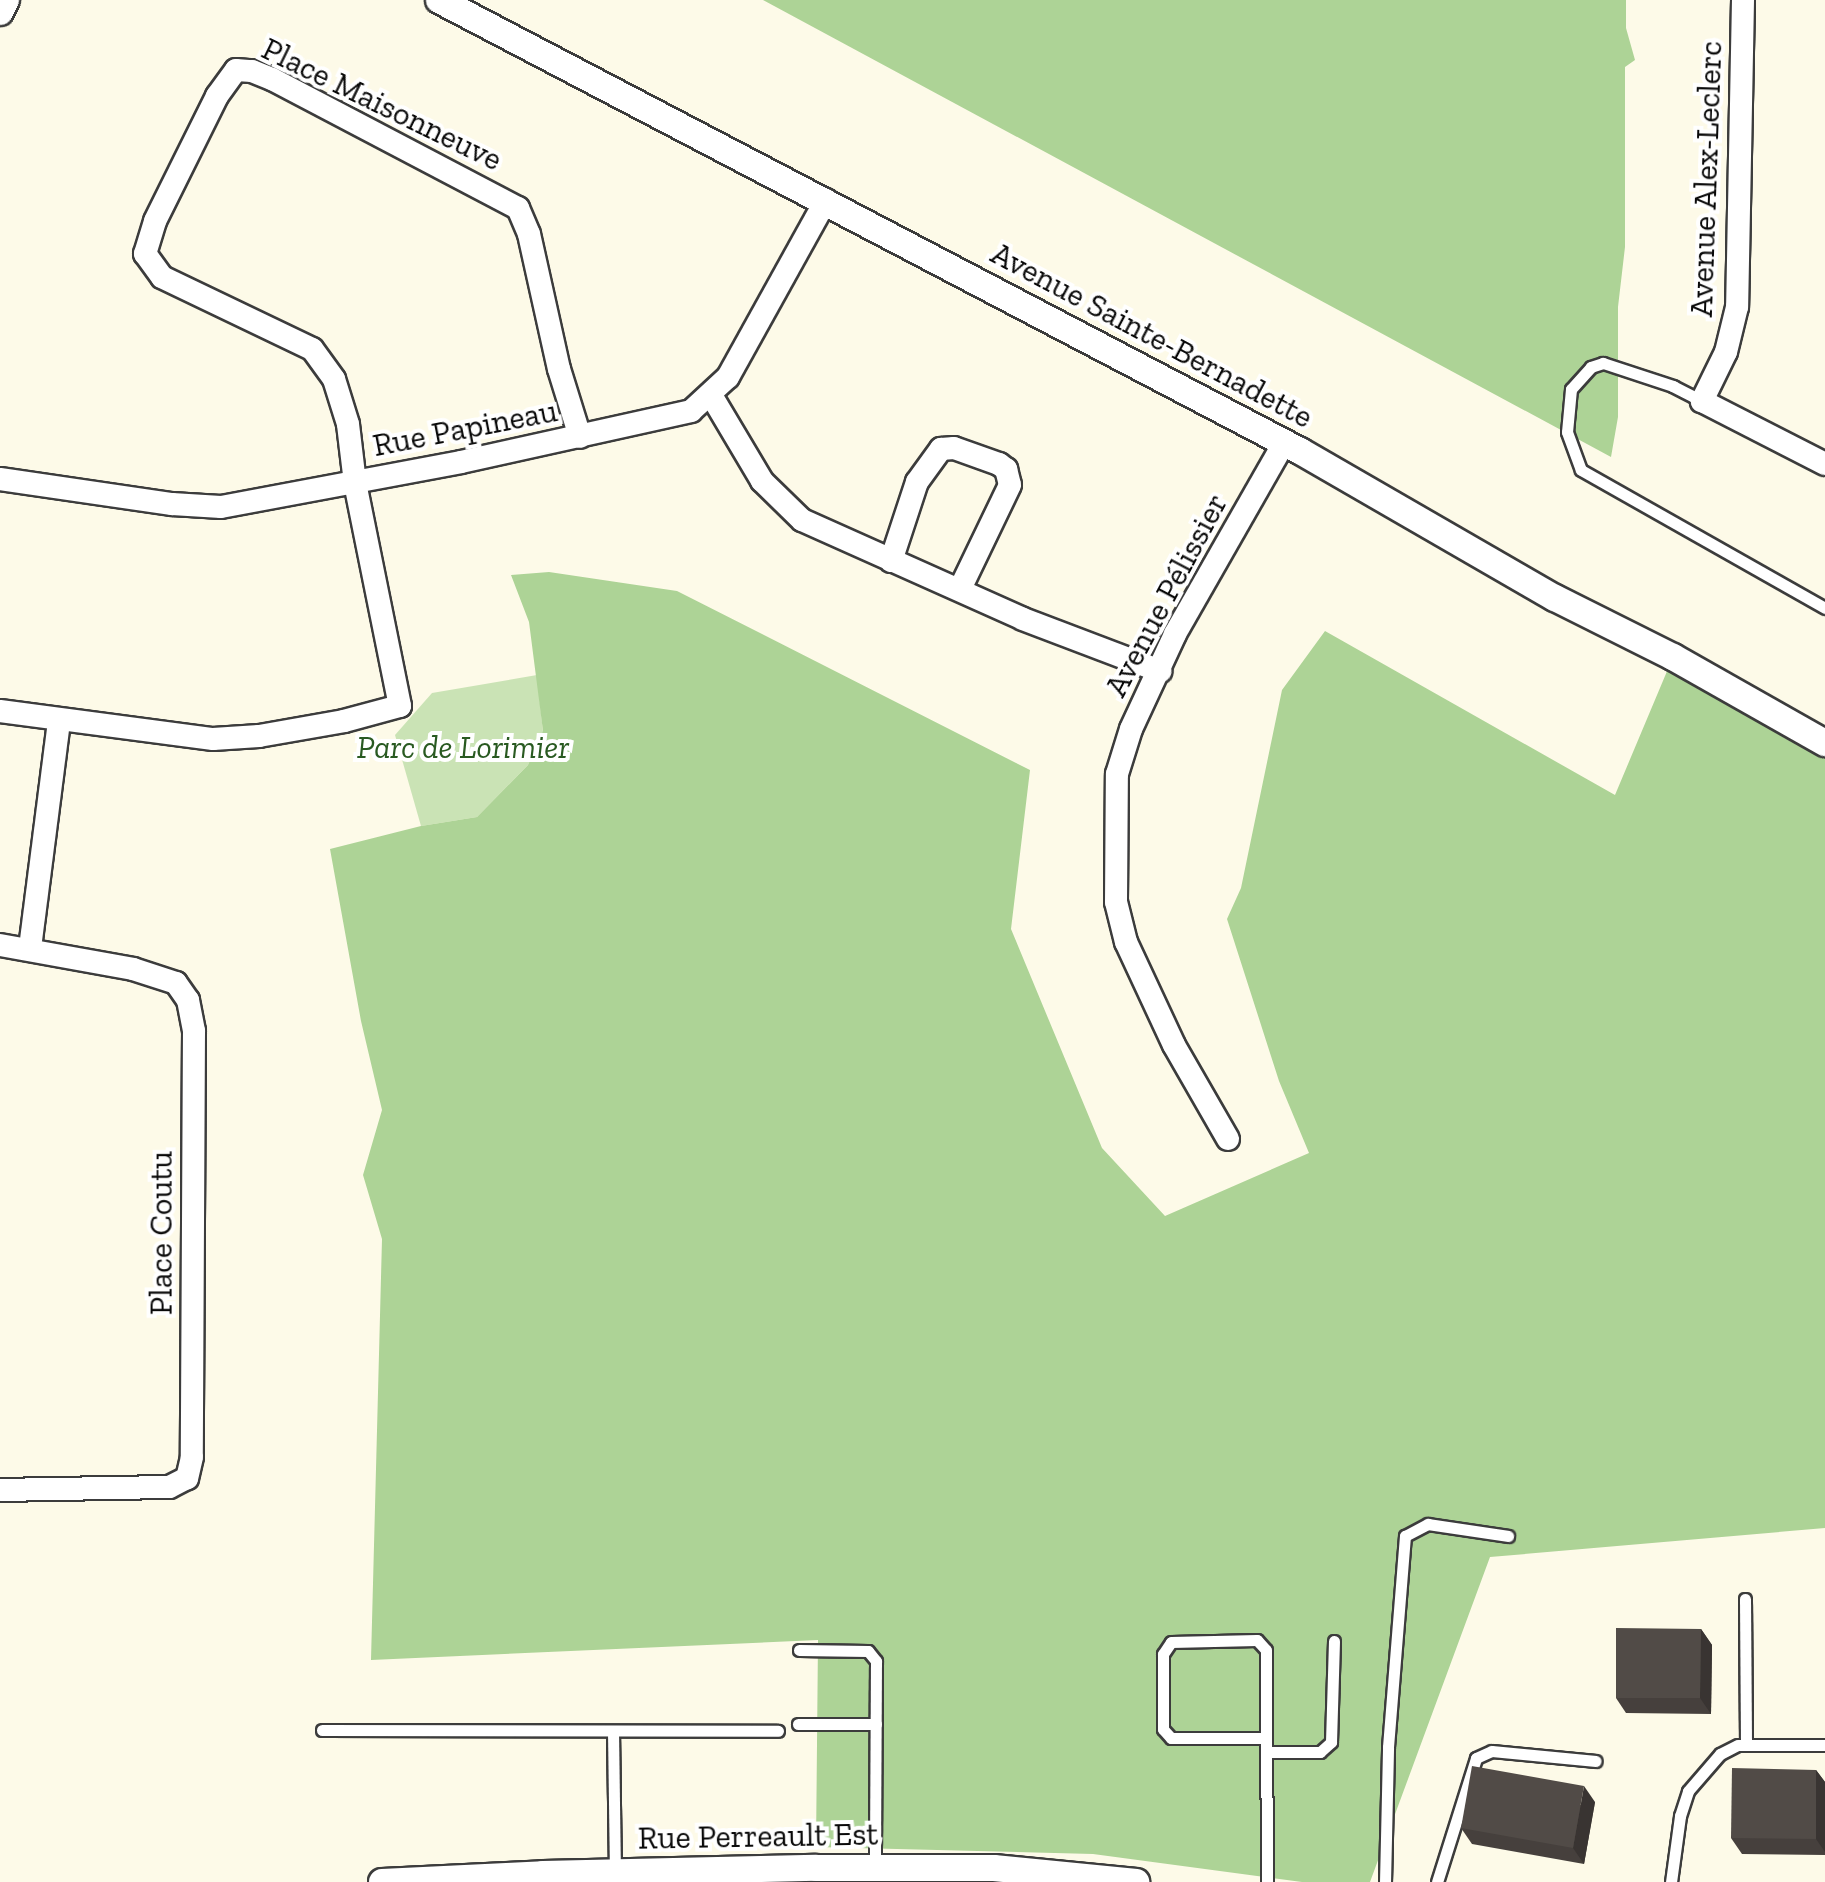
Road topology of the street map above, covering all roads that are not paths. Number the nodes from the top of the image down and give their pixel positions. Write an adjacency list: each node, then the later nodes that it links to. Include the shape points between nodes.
1 (6, 0): 4 (street)
2 (439, 0): 5 (street, Avenue Sainte-Bernadette)
3 (1743, 0): 7 (street, Avenue Alex-Leclerc, via 1737,307 1726,352)
4 (0, 12)
5 (826, 200): 6 (street, Rue Papineau, via 728,377); 9 (street, Avenue Sainte-Bernadette)
6 (711, 395): 8 (street, Rue Papineau, via 691,411); 13 (street, via 762,481 802,520)
7 (1702, 401): 10 (street); 15 (lane, via 1603,363 1591,367 1571,389 1567,432 1581,470)
8 (580, 437): 12 (street, Rue Papineau); 12 (street, Place Maisonneuve, via 518,208 272,79 236,70 217,96 155,221 145,254 162,277 291,338 321,359 342,397)
9 (1284, 443): 16 (street, Avenue Pélissier, via 1210,568); 19 (street, Avenue Sainte-Bernadette, via 1555,598)
10 (1825, 464)
11 (0, 479): 12 (street, Rue Papineau, via 221,507)
12 (355, 483): 18 (street, via 400,706 344,721 213,739)
13 (891, 561): 14 (street); 14 (street, via 917,482 941,449 954,448 999,464 1010,485)
14 (960, 589): 16 (street)
15 (1825, 608)
16 (1160, 671): 22 (street, Avenue Pélissier, via 1131,729 1117,774 1116,902 1126,942 1174,1045)
17 (0, 711): 18 (street)
18 (59, 721): 21 (street)
19 (1825, 743)
20 (0, 945): 21 (street, Place Coutu)
21 (30, 948): 23 (street, Place Coutu, via 176,983 188,1000 194,1031 192,1457 187,1478 169,1487)
22 (1228, 1139)
23 (0, 1490)
24 (1508, 1536): 43 (lane, via 1428,1524 1405,1536 1388,1747)
25 (1745, 1599): 34 (lane)
26 (1334, 1641): 36 (lane, via 1331,1742 1320,1752)
27 (799, 1650): 29 (lane, via 868,1651 876,1661)
28 (798, 1724): 29 (lane)
29 (876, 1724): 38 (lane)
30 (322, 1730): 31 (lane)
31 (613, 1731): 32 (lane); 39 (lane)
32 (778, 1731)
33 (1266, 1738): 33 (lane, via 1266,1650 1257,1640 1171,1642 1163,1654 1163,1729 1171,1738); 36 (lane)
34 (1746, 1745): 35 (lane); 45 (lane, via 1720,1754 1688,1791)
35 (1825, 1745)
36 (1266, 1752): 42 (lane)
37 (1596, 1761): 44 (lane, via 1492,1751 1476,1758)
38 (875, 1868): 39 (street, Rue Perreault Est); 41 (street, Rue Perreault Est, via 994,1868)
39 (615, 1872): 40 (street, Rue Perreault Est)
40 (382, 1882)
41 (1136, 1882)
42 (1267, 1882)
43 (1385, 1882)
44 (1437, 1882)
45 (1671, 1882)

